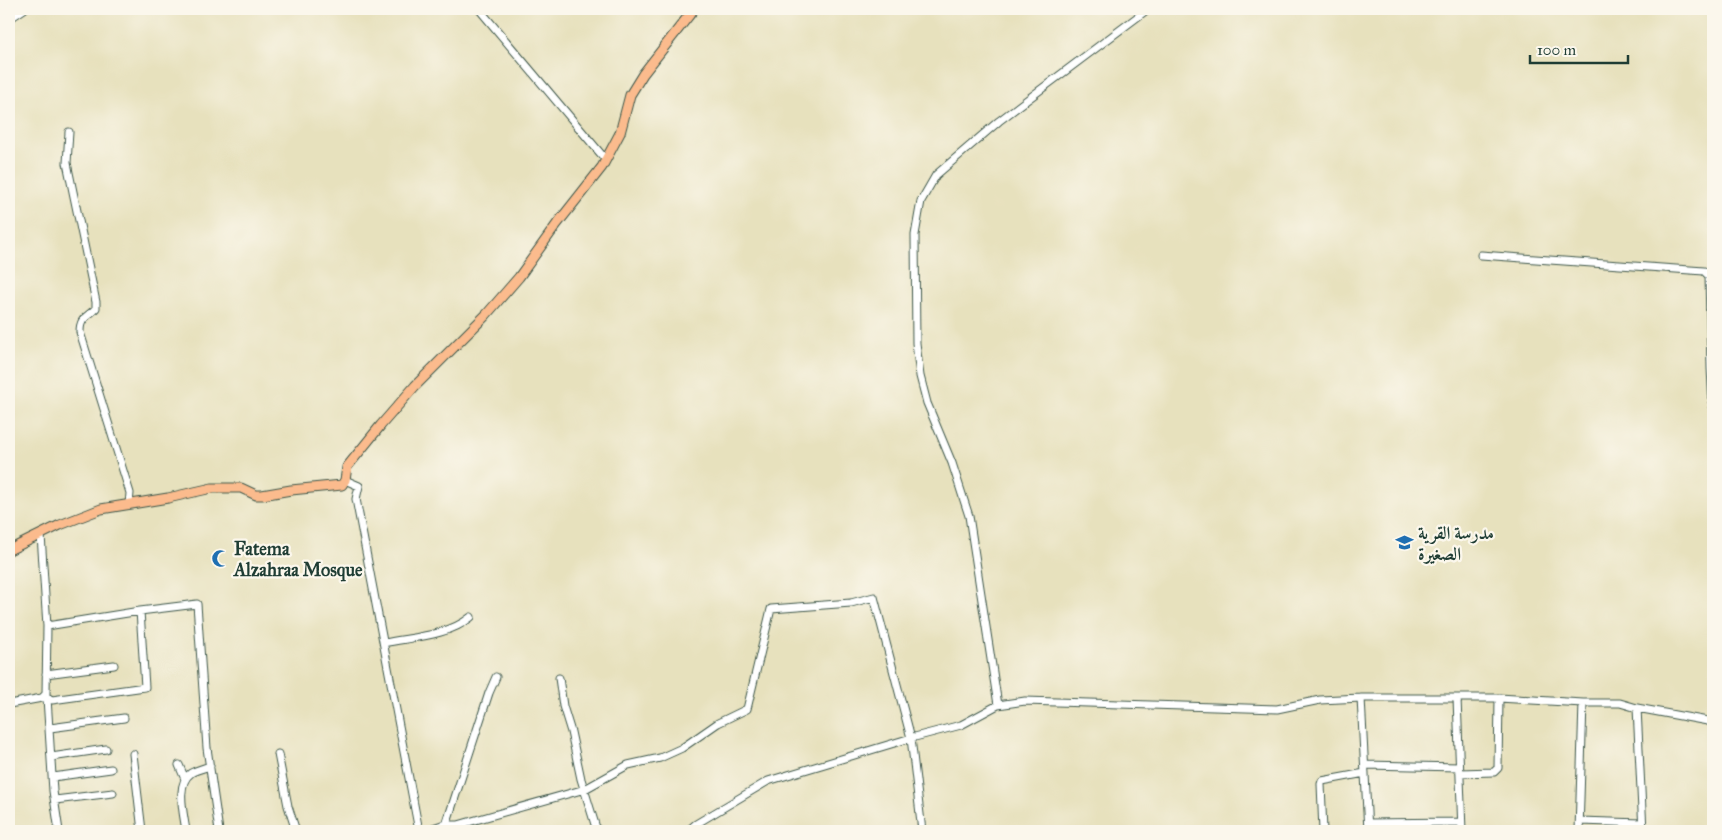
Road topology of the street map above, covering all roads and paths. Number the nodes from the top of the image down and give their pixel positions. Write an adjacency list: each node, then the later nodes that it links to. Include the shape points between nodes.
1 (24, 9): 7 (street)
2 (479, 9): 9 (street)
3 (694, 9): 9 (main road, via 630,95 620,132)
4 (1136, 9): 6 (street)
5 (1148, 9): 6 (street)
6 (1136, 18): 30 (street, via 999,121 936,174 921,201 915,235 916,343 920,376 969,516)
7 (9, 19)
8 (69, 132): 13 (street, via 67,164 96,302 96,308 80,324 80,332 130,493)
9 (606, 160): 12 (main road, via 519,278 414,386 347,467)
10 (1481, 255): 11 (street, via 1704,271 1709,276)
11 (1713, 406)
12 (345, 480): 13 (main road, via 339,486 262,495 241,488 212,488); 19 (street, via 359,486 356,498)
13 (129, 505): 14 (main road, via 101,509)
14 (41, 535): 15 (main road); 18 (street)
15 (9, 550)
16 (140, 611): 18 (street); 24 (street, via 145,688 52,700); 42 (street, via 197,604)
17 (471, 617): 19 (street, via 462,625 437,633)
18 (46, 626): 21 (street)
19 (384, 643): 61 (street)
20 (114, 665): 21 (street)
21 (46, 674): 24 (street)
22 (496, 677): 54 (street)
23 (559, 678): 48 (street, via 563,706)
24 (46, 697): 29 (street); 34 (street)
25 (1361, 698): 26 (street); 30 (street, via 1320,700 1277,709 1024,701); 41 (street)
26 (1457, 698): 27 (street); 44 (street)
27 (1499, 698): 28 (street); 44 (street, via 1498,768 1494,772)
28 (1583, 703): 31 (street, via 1620,703); 51 (street)
29 (9, 704)
30 (998, 705): 35 (street, via 961,725)
31 (1637, 708): 33 (street); 55 (street)
32 (124, 718): 34 (street)
33 (1713, 722)
34 (50, 728): 39 (street)
35 (911, 738): 48 (street, via 874,597 852,603 771,609 747,709 682,748 660,758 628,765); 64 (street, via 768,781); 65 (street)
36 (106, 749): 39 (street)
37 (133, 754): 57 (street)
38 (278, 754): 60 (street)
39 (51, 757): 46 (street)
40 (179, 765): 47 (street)
41 (1365, 765): 44 (street); 45 (street)
42 (210, 766): 47 (street, via 191,773); 59 (street)
43 (111, 769): 46 (street)
44 (1460, 770): 52 (street)
45 (1365, 773): 53 (street); 66 (street, via 1322,781)
46 (52, 777): 50 (street)
47 (185, 779): 58 (street, via 182,792)
48 (585, 788): 54 (street, via 458,825); 63 (street)
49 (113, 793): 50 (street)
50 (55, 800): 56 (street)
51 (1580, 821): 55 (street); 69 (street)
52 (1462, 822): 53 (street); 68 (street)
53 (1368, 823): 67 (street)
54 (446, 825): 62 (street)
55 (1642, 827)
56 (59, 831)
57 (142, 831)
58 (186, 831)
59 (219, 831)
60 (296, 831)
61 (419, 831)
62 (424, 831)
63 (597, 831)
64 (688, 831)
65 (922, 831)
66 (1323, 831)
67 (1368, 831)
68 (1462, 831)
69 (1579, 831)

